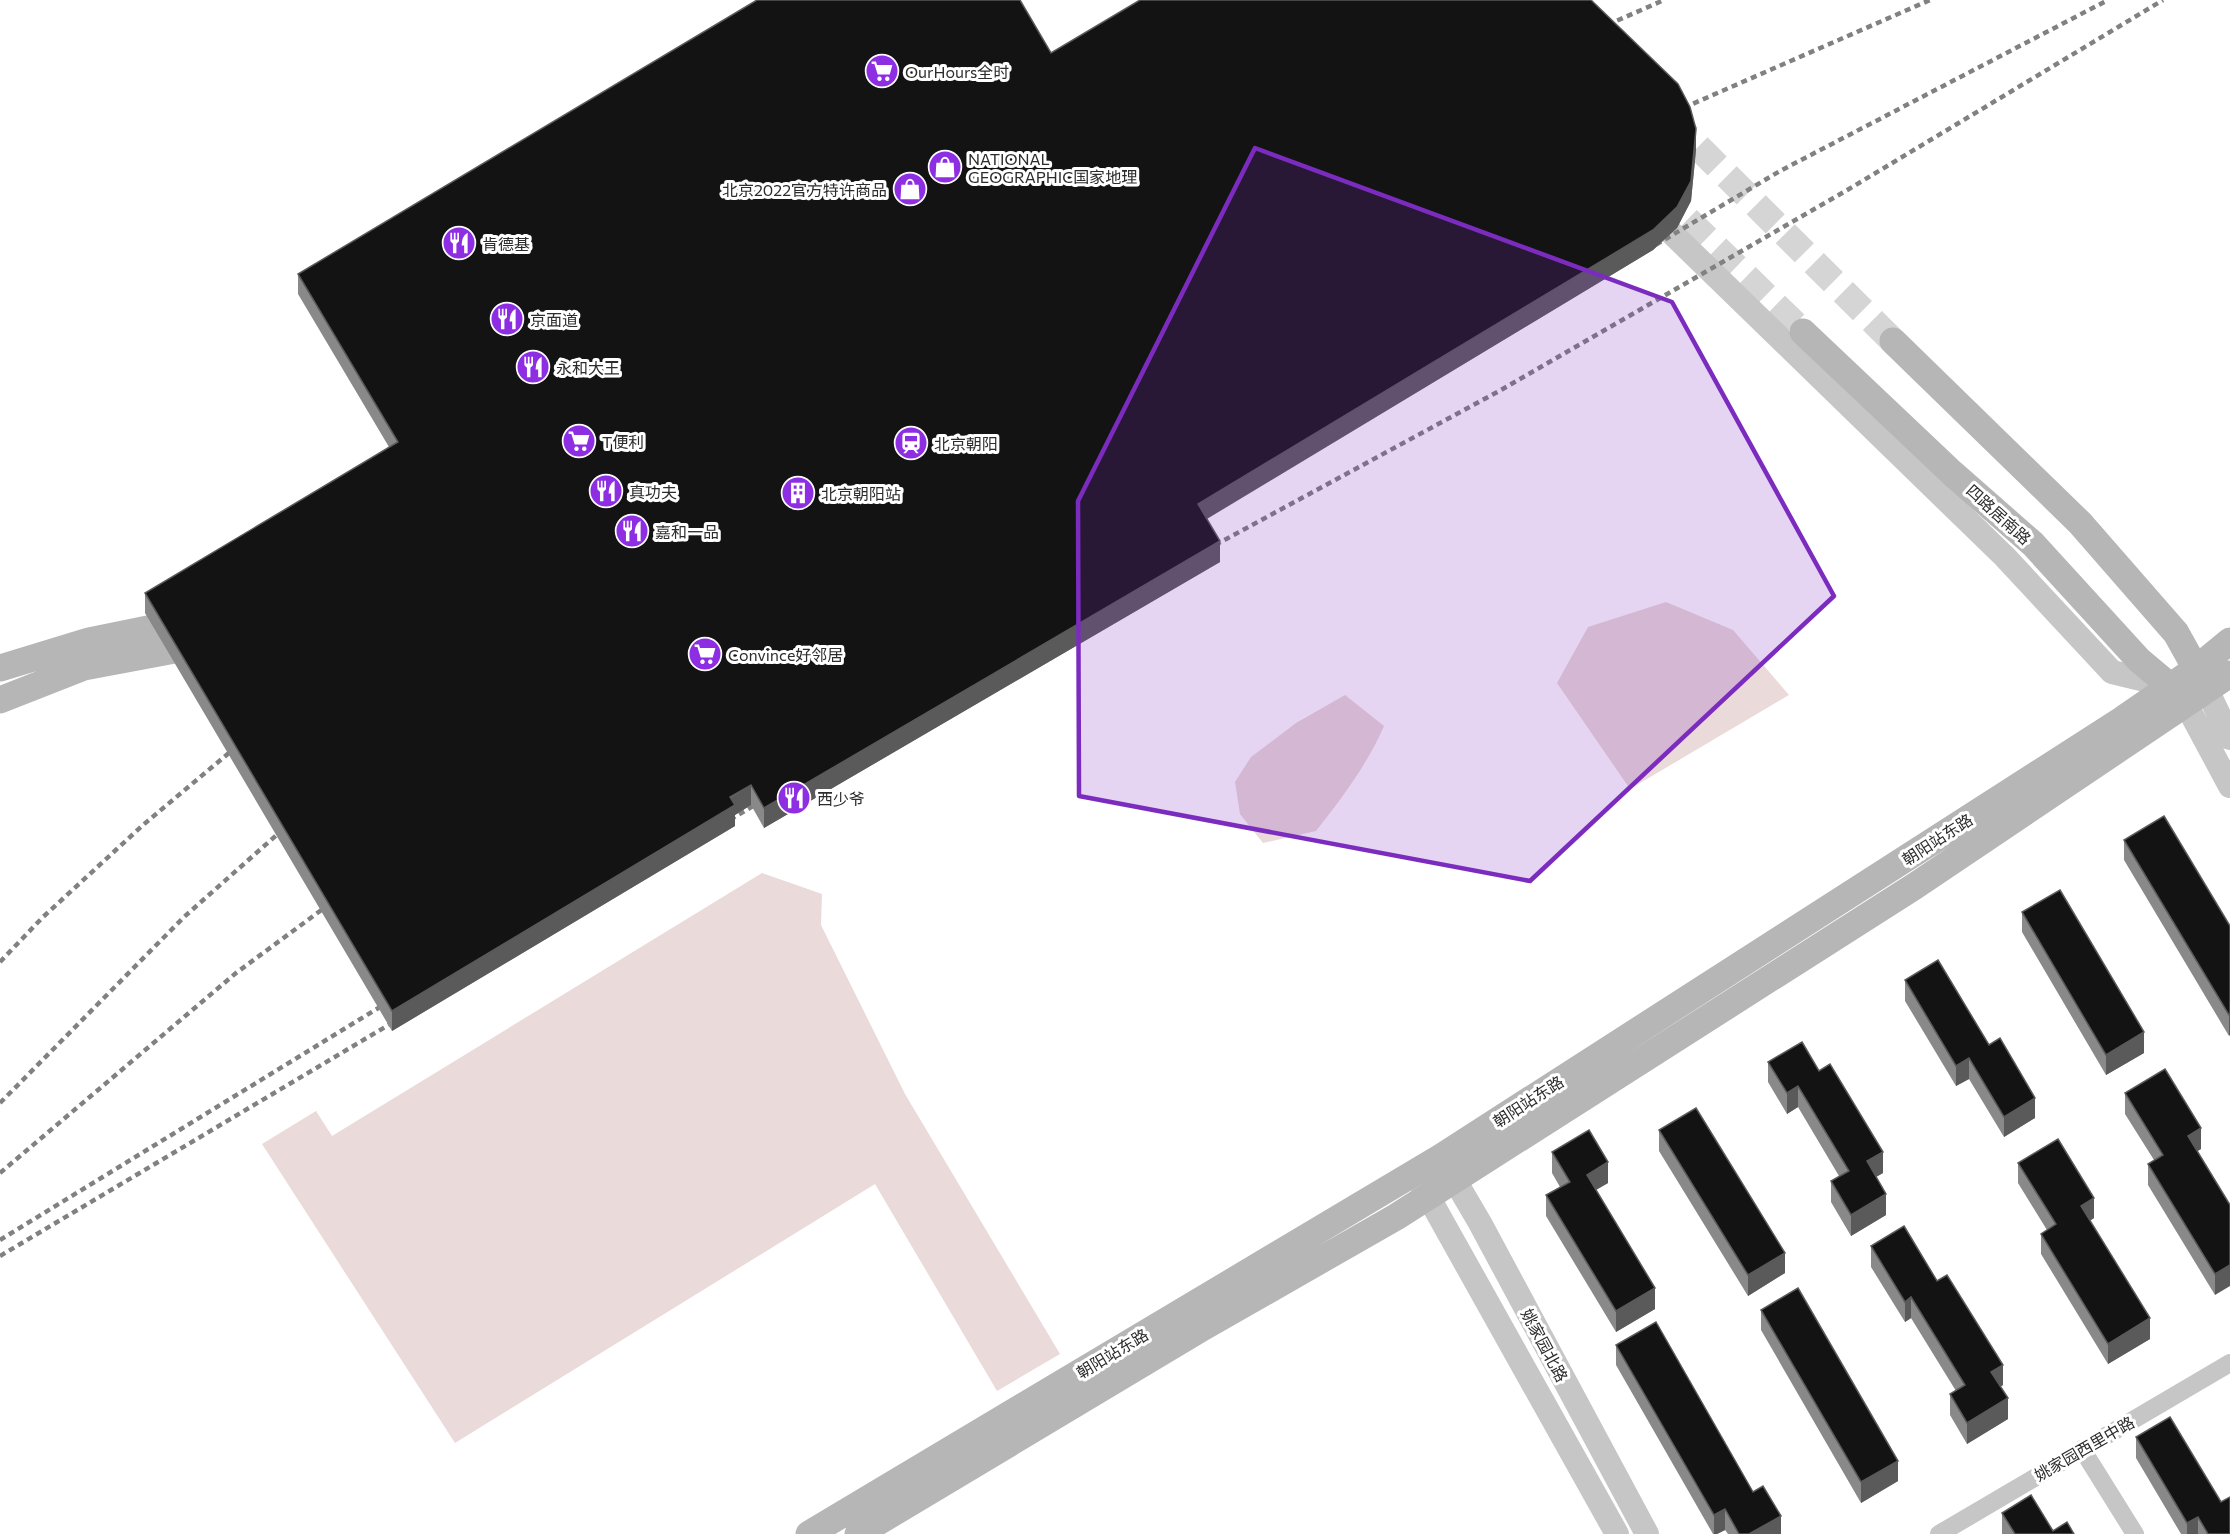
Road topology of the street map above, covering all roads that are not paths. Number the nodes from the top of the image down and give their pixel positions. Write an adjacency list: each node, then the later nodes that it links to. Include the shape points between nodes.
1 (1629, 191): 9 (street, via 2005,557 2112,672)
2 (1803, 332): 9 (main road, 四路居南路, via 2033,544 2139,660)
3 (1893, 341): 8 (main road, via 2080,523)
4 (187, 621): 7 (main road, via 89,641)
5 (2230, 641): 8 (main road, 朝阳站东路)
6 (180, 649): 10 (main road, via 84,667)
7 (0, 668)
8 (2212, 678): 9 (main road, 朝阳站东路); 11 (street)
9 (2178, 696): 12 (street); 13 (main road, 朝阳站东路, via 1901,863)
10 (0, 700)
11 (2230, 738)
12 (2230, 786)
13 (1448, 1167): 14 (main road, 朝阳站东路); 20 (street, 姚家园北路)
14 (1421, 1184): 17 (main road, 朝阳站东路); 18 (main road, 朝阳站东路, via 1396,1217); 19 (street, 姚家园北路)
15 (2230, 1363): 16 (street, 姚家园西里中路)
16 (2082, 1449): 21 (street, 姚家园西里中路); 22 (street)
17 (809, 1534)
18 (858, 1534)
19 (1617, 1534)
20 (1647, 1534)
21 (1939, 1534)
22 (2136, 1534)

